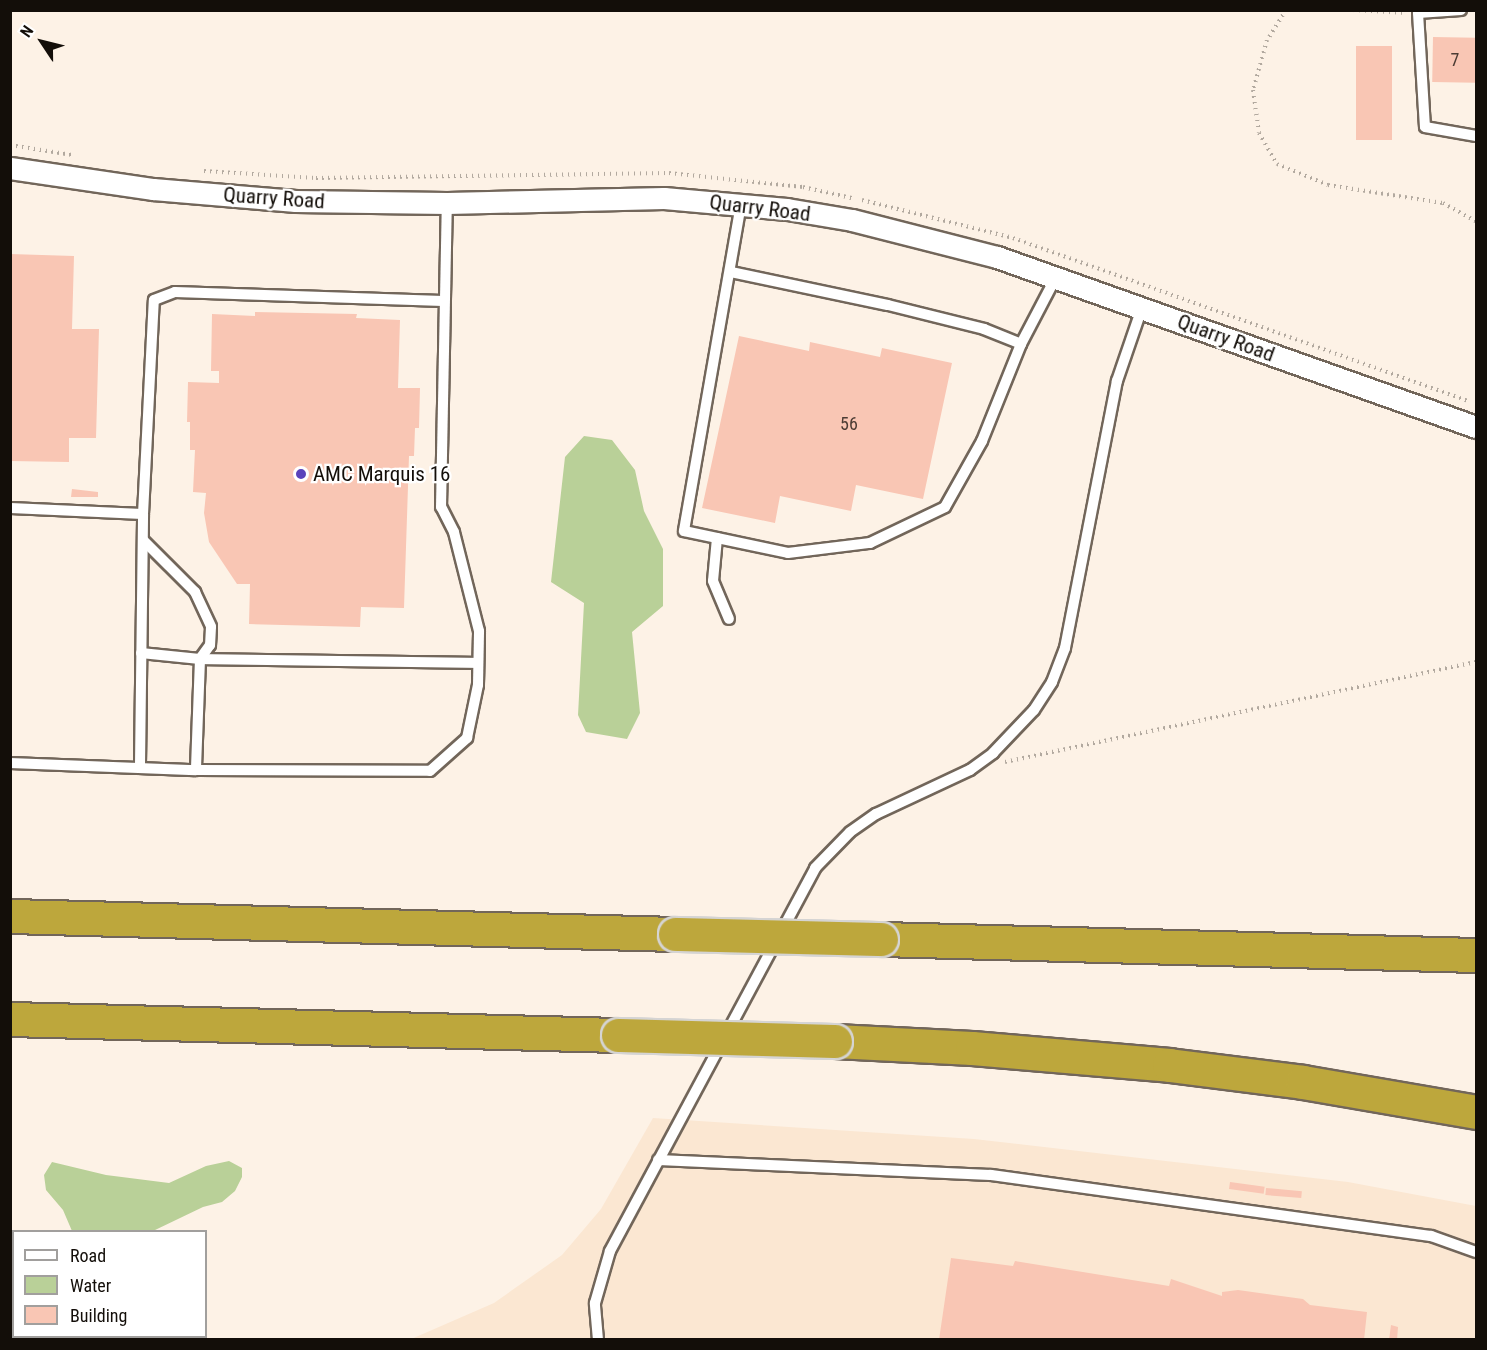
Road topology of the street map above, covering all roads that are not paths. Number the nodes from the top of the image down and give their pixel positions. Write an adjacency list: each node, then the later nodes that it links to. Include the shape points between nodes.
1 (1461, 10): 2 (lane, via 1418,12 1425,127)
2 (1476, 136)
3 (10, 168): 4 (street, Quarry Road, via 153,189 296,201)
4 (447, 203): 5 (street, Quarry Road, via 664,198); 8 (lane)
5 (741, 204): 6 (lane); 7 (street, Quarry Road, via 869,224)
6 (731, 272): 10 (lane, via 888,305 984,329); 14 (lane, via 684,531)
7 (1056, 277): 9 (street, Quarry Road); 10 (lane)
8 (443, 301): 13 (lane, via 175,292 154,300); 19 (lane, via 441,507 454,532 468,582 479,631)
9 (1142, 308): 11 (street, Quarry Road); 29 (lane, via 1104,434 1065,648 1034,710 970,770 876,814 850,832 815,868)
10 (1021, 344): 14 (lane, via 982,441 945,507 870,543 788,554)
11 (1476, 427)
12 (10, 508): 13 (lane)
13 (143, 514): 15 (lane)
14 (717, 538): 16 (lane, via 712,581)
15 (143, 540): 17 (lane); 18 (lane, via 195,592 211,627 210,645)
16 (729, 619)
17 (141, 653): 18 (lane); 21 (lane)
18 (200, 659): 19 (lane); 22 (lane)
19 (478, 663): 22 (lane, via 467,738 430,771)
20 (10, 763): 21 (lane)
21 (140, 765): 22 (lane)
22 (196, 770)
23 (20, 915): 24 (highway, bridge)
24 (1476, 955)
25 (10, 1019): 26 (highway, bridge, via 835,1041 1036,1053)
26 (1237, 1073): 27 (highway); 28 (highway)
27 (1476, 1112)
28 (1476, 1131)
29 (658, 1160): 30 (lane, via 991,1175 1431,1236); 31 (lane, via 601,1275 595,1303)
30 (1476, 1252)
31 (598, 1340)

